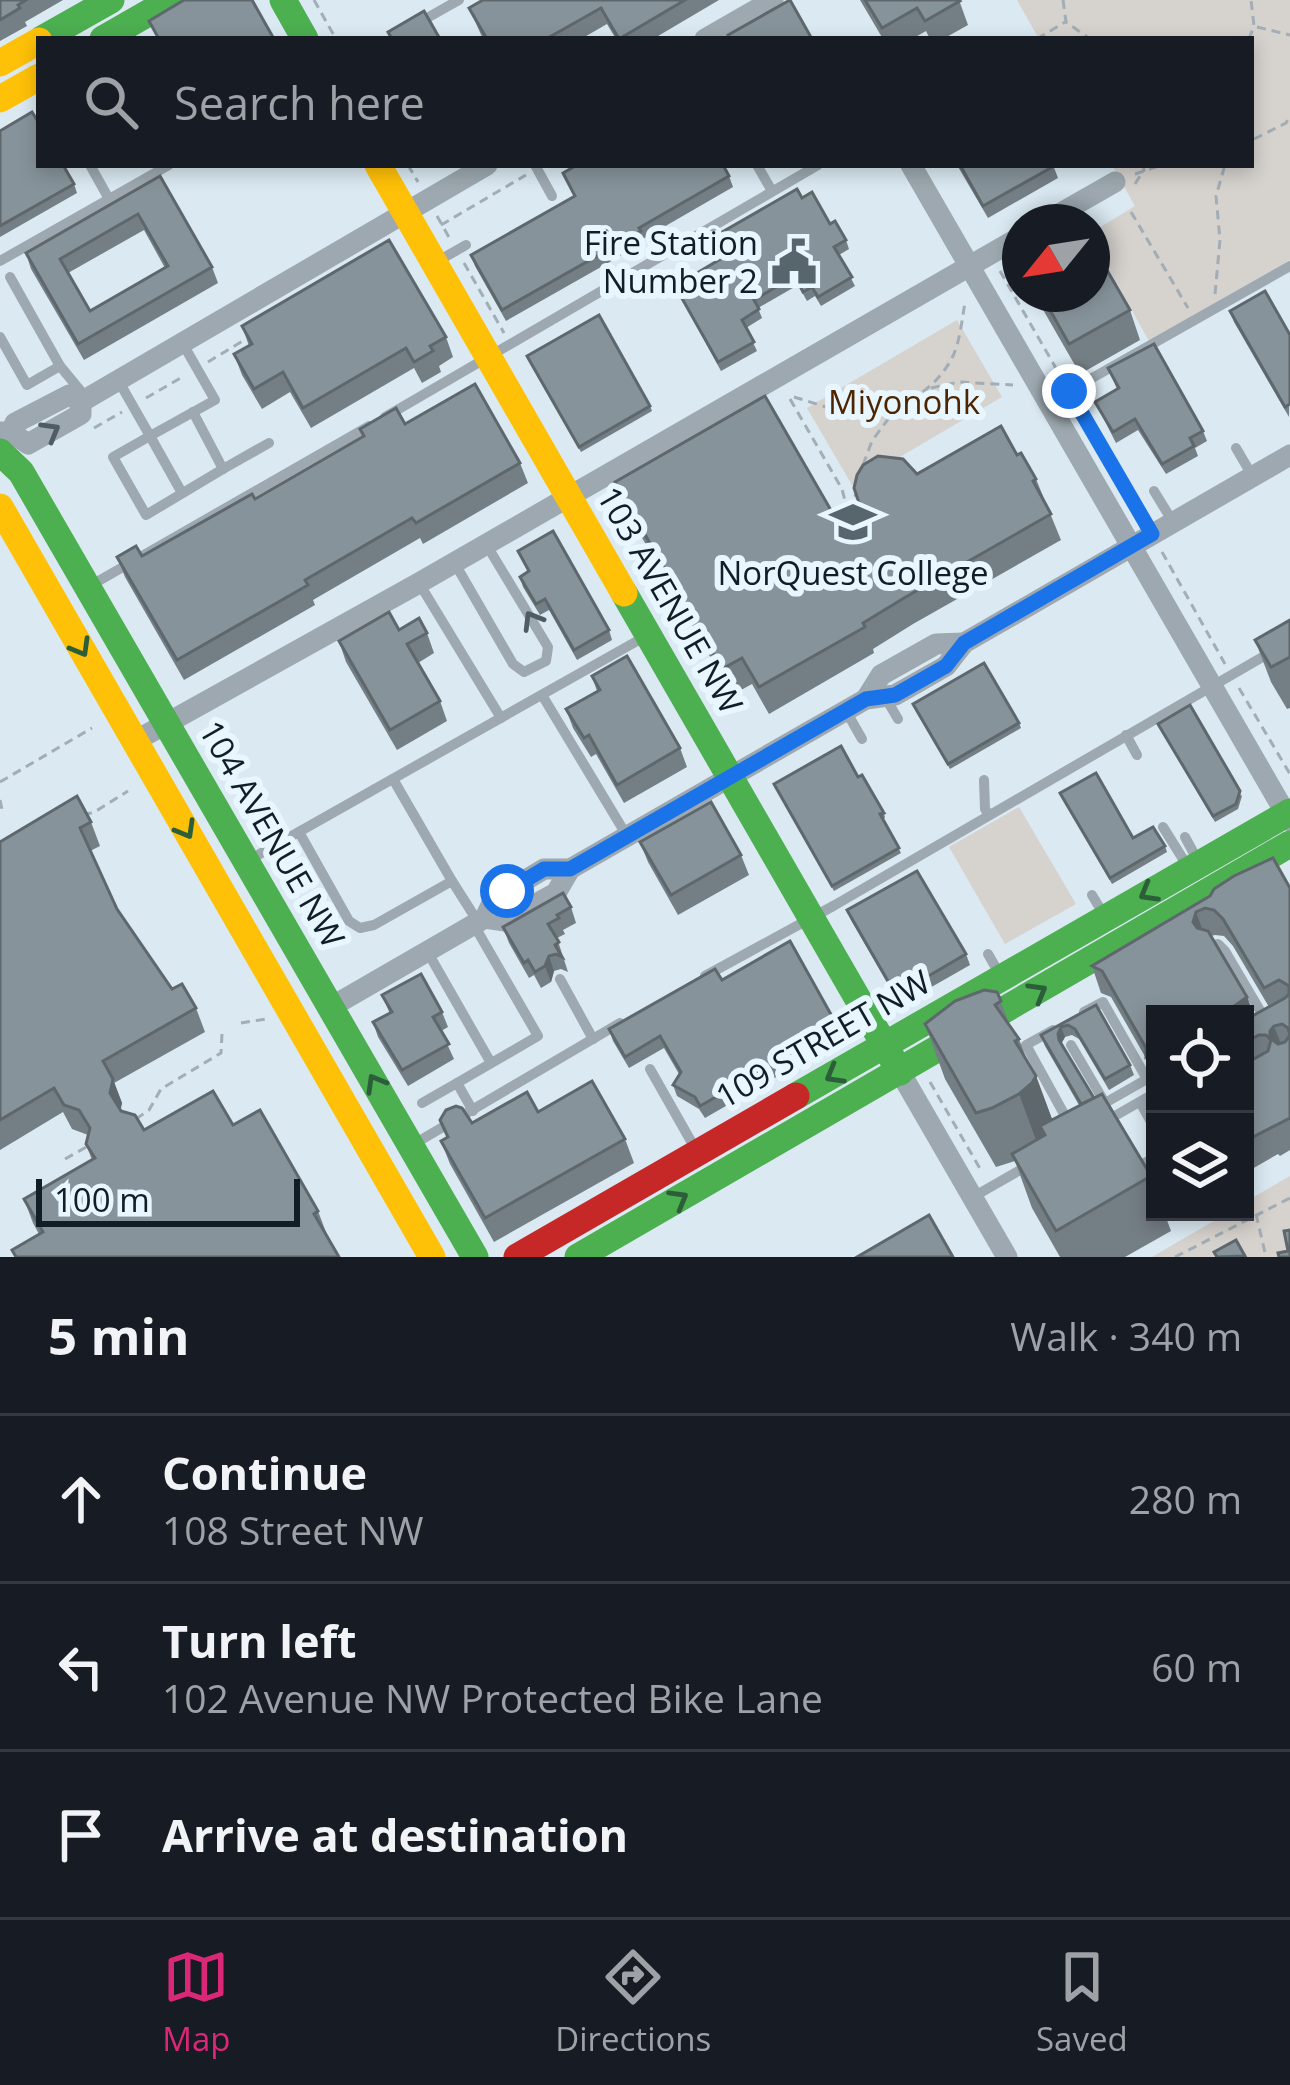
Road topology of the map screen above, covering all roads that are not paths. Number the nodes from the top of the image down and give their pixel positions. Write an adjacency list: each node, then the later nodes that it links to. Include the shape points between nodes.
1 (111, 0): 7 (main road)
2 (171, 0): 8 (main road)
3 (283, 0): 9 (main road)
4 (459, 0): 6 (lane)
5 (767, 2): 10 (street)
6 (407, 29)
7 (48, 36)
8 (113, 36)
9 (303, 36)
10 (710, 36)
11 (36, 43): 12 (main road)
12 (0, 63)
13 (36, 78): 14 (main road)
14 (0, 99)
15 (92, 168): 28 (lane)
16 (134, 168): 24 (lane)
17 (164, 168): 24 (lane)
18 (380, 168): 30 (main road, 103 AVENUE NW)
19 (482, 168): 30 (street)
20 (537, 168): 27 (lane)
21 (759, 168): 26 (lane)
22 (813, 168): 26 (lane)
23 (913, 168): 35 (street)
24 (141, 181): 28 (lane)
25 (1114, 182): 29 (street)
26 (772, 191): 42 (lane)
27 (552, 196)
28 (109, 199): 33 (lane)
29 (1077, 204)
30 (405, 212): 34 (main road, 103 AVENUE NW); 41 (street)
31 (466, 245): 34 (lane)
32 (1002, 247): 35 (street)
33 (0, 261)
34 (434, 263): 42 (main road, 103 AVENUE NW)
35 (969, 266): 46 (street); 57 (street)
36 (1290, 266): 37 (lane)
37 (1275, 274): 39 (lane); 46 (lane)
38 (10, 277): 43 (lane)
39 (1284, 290)
40 (0, 337): 43 (lane, via 27,385)
41 (182, 341): 44 (street); 47 (lane, via 215,400)
42 (488, 357): 57 (main road, 103 AVENUE NW); 64 (lane)
43 (60, 366): 45 (lane)
44 (117, 378): 45 (street); 48 (lane)
45 (83, 400): 49 (street, via 69,394 15,423)
46 (1048, 404): 61 (street)
47 (193, 412): 48 (lane); 53 (lane)
48 (150, 436): 56 (lane); 56 (lane, via 113,457 146,515)
49 (4, 439): 64 (main road, 104 AVENUE NW)
50 (269, 443): 53 (lane)
51 (1236, 448): 54 (lane)
52 (1290, 455): 54 (street)
53 (224, 469): 56 (lane)
54 (1252, 477): 59 (street)
55 (1154, 490): 59 (lane)
56 (182, 493)
57 (569, 496): 60 (street); 65 (main road, 103 AVENUE NW)
58 (0, 507): 76 (main road, one-way to 76)
59 (1173, 522): 61 (street)
60 (486, 544): 62 (street); 62 (lane, one-way to 60, via 513,664 524,672 546,661 548,647)
61 (1131, 547): 67 (street); 69 (street, via 964,643 936,644 881,675)
62 (454, 562): 63 (street)
63 (418, 583): 71 (lane); 73 (street)
64 (88, 588): 73 (main road, 104 AVENUE NW)
65 (649, 635): 68 (lane); 78 (main road, 103 AVENUE NW)
66 (1290, 641): 67 (lane)
67 (1221, 680): 74 (lane); 82 (street)
68 (542, 695): 71 (lane); 85 (lane)
69 (876, 698): 70 (street); 72 (lane)
70 (846, 710): 75 (lane); 78 (street)
71 (501, 718): 79 (lane)
72 (898, 719)
73 (166, 725): 76 (street); 88 (main road, 104 AVENUE NW)
74 (1131, 730): 77 (lane); 81 (lane)
75 (862, 739)
76 (135, 741): 120 (main road, one-way to 120)
77 (1137, 755)
78 (730, 777): 85 (street); 91 (main road, 103 AVENUE NW)
79 (392, 779): 84 (lane); 90 (lane)
80 (984, 780): 81 (lane)
81 (989, 815): 91 (lane)
82 (1289, 816): 89 (main road, 109 STREET NW)
83 (1163, 827): 89 (lane)
84 (299, 832): 88 (lane); 90 (lane, via 360,928)
85 (627, 836): 92 (street, via 570,869 556,893 506,921)
86 (1185, 837): 89 (lane)
87 (1290, 844): 105 (main road, 109 STREET NW, one-way to 87)
88 (246, 861): 97 (main road, 104 AVENUE NW)
89 (1195, 867): 101 (main road, 109 STREET NW, one-way to 101, via 1099,906 995,966)
90 (452, 881): 92 (lane)
91 (812, 916): 96 (lane); 101 (main road, 103 AVENUE NW)
92 (479, 922): 94 (street); 103 (lane, via 538,1036)
93 (1212, 946): 99 (lane, via 1225,951 1270,1027)
94 (427, 951): 97 (street); 103 (lane)
95 (560, 979): 100 (lane)
96 (691, 984)
97 (331, 1007): 114 (main road, 104 AVENUE NW, one-way to 97)
98 (632, 1017): 100 (lane)
99 (1257, 1034)
100 (593, 1039): 110 (lane)
101 (885, 1046): 105 (main road, 103 AVENUE NW); 115 (main road, 109 STREET NW, one-way to 115)
102 (1071, 1046): 113 (lane, via 1106,1103 1147,1079 1102,1002 1026,1045)
103 (491, 1063): 106 (lane)
104 (650, 1069): 115 (lane)
105 (900, 1072): 119 (street, 103 AVENUE NW); 123 (main road, 109 STREET NW, one-way to 105)
106 (457, 1083): 109 (lane); 110 (lane)
107 (1146, 1098): 108 (lane)
108 (1140, 1102): 111 (lane); 112 (lane)
109 (422, 1103)
110 (473, 1111): 114 (lane)
111 (1146, 1113)
112 (1093, 1129)
113 (1077, 1138)
114 (411, 1146): 121 (main road, 104 AVENUE NW)
115 (698, 1153): 122 (main road, 109 STREET NW)
116 (1036, 1162): 119 (lane)
117 (1146, 1163): 118 (lane)
118 (1141, 1166)
119 (973, 1197): 124 (street, 103 AVENUE NW)
120 (432, 1257)
121 (476, 1257)
122 (517, 1257)
123 (578, 1257)
124 (1007, 1257)

